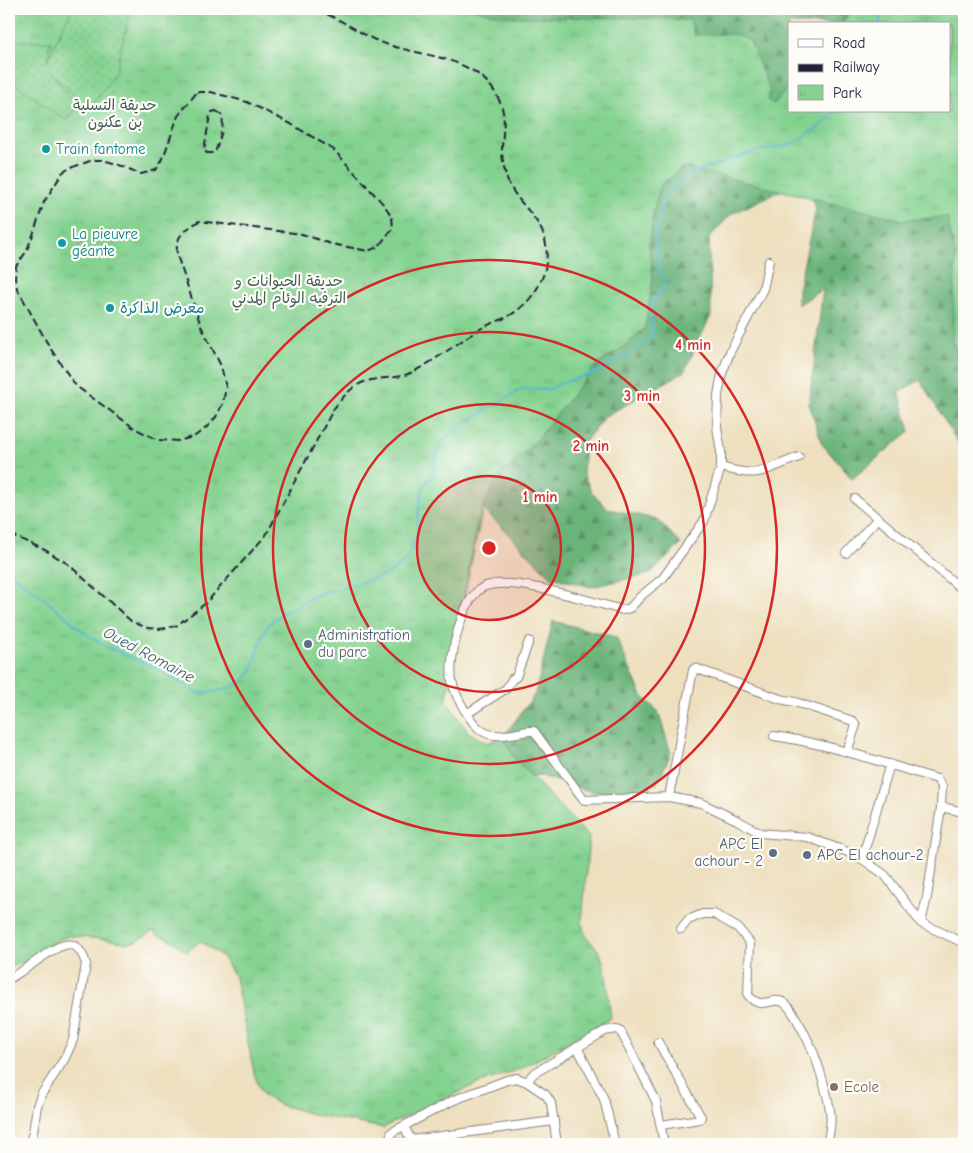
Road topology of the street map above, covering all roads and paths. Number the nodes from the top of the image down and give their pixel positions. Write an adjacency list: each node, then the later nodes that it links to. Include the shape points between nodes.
1 (769, 261): 3 (street, via 763,289 722,374 717,428)
2 (799, 457): 3 (street, via 756,474)
3 (721, 467): 9 (street, via 702,526 663,578 630,608 623,610 505,583 486,586 475,592 467,604 453,655 452,679 456,694)
4 (855, 499): 5 (street)
5 (878, 518): 6 (street); 7 (street)
6 (846, 553)
7 (964, 591)
8 (529, 641): 9 (street, via 516,677 507,688)
9 (468, 712): 13 (street, via 484,732 494,735 534,732 584,800)
10 (774, 736): 11 (street)
11 (847, 752): 12 (street); 13 (street, via 856,725 853,721 695,668)
12 (890, 764): 14 (street, via 937,779 942,786); 16 (street)
13 (669, 798): 16 (street, via 701,803 760,833 807,837)
14 (941, 808): 15 (street); 17 (street)
15 (964, 812)
16 (862, 859): 17 (street, via 885,875)
17 (921, 922): 19 (street)
18 (681, 929): 33 (street, via 688,920 714,914 738,928 750,943 748,996 760,1003 784,1002 791,1009 814,1054 830,1108)
19 (964, 943)
20 (9, 979): 28 (street, via 52,949 66,944 76,946 83,953 86,964 73,1040 41,1095)
21 (658, 1042): 25 (street, via 701,1117)
22 (577, 1048): 23 (street, via 533,1074); 25 (street, via 605,1032 620,1030 656,1101); 31 (street, via 604,1100)
23 (527, 1082): 24 (street, via 551,1103); 26 (street, via 517,1078 508,1080 454,1100)
24 (554, 1121): 27 (street); 30 (street)
25 (661, 1125): 32 (street)
26 (404, 1126): 27 (street); 29 (street, via 390,1134)
27 (412, 1142)
28 (30, 1144)
29 (389, 1144)
30 (557, 1144)
31 (615, 1144)
32 (664, 1144)
33 (828, 1144)

